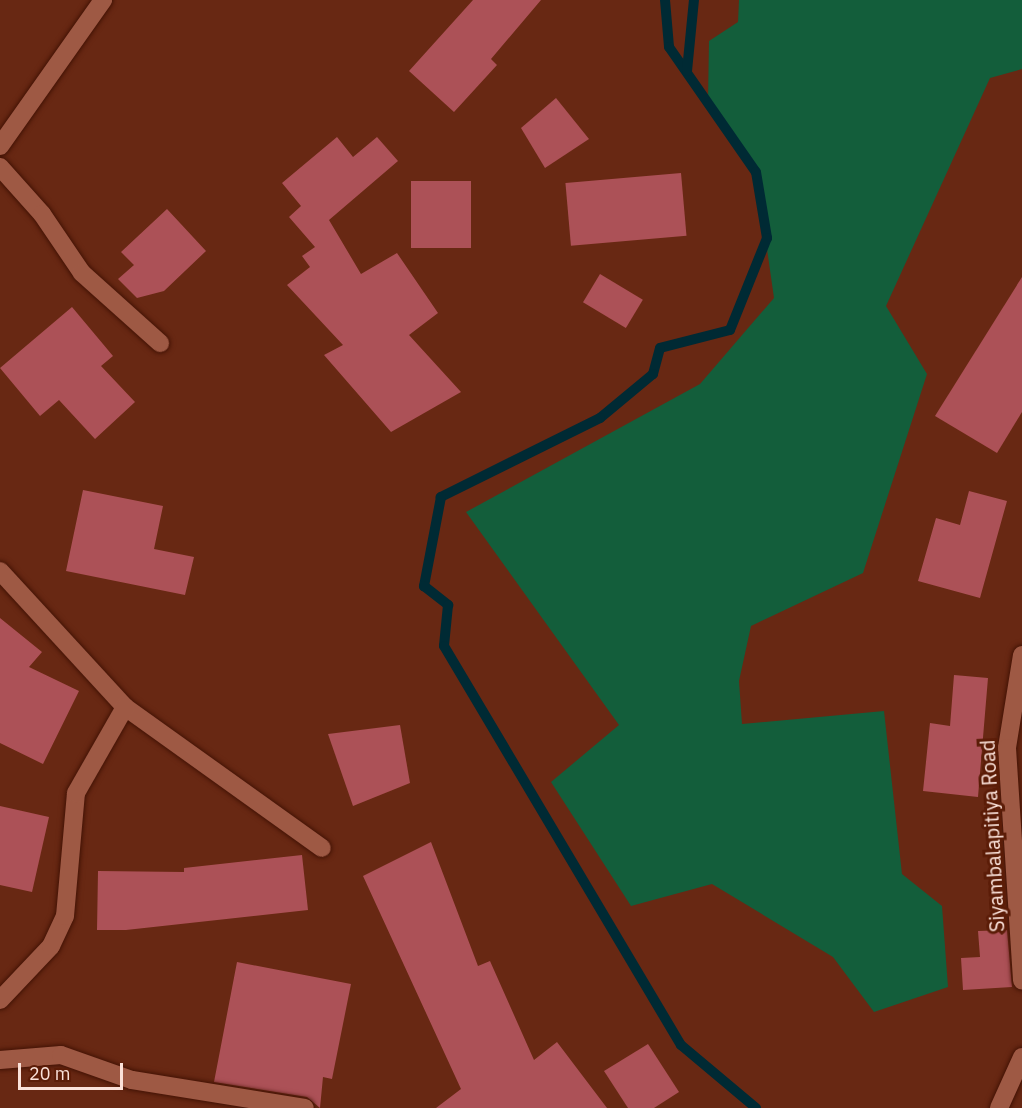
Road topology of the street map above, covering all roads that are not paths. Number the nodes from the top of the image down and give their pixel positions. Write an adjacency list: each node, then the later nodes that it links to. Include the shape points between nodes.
1 (103, 0): 2 (street)
2 (0, 146)
3 (0, 167): 4 (street, via 42,214 82,273)
4 (160, 343)
5 (0, 572): 7 (street)
6 (1022, 655): 9 (street, Siyambalapitiya Road, via 1007,748)
7 (125, 707): 8 (street); 10 (street, via 76,793 65,916 51,946)
8 (322, 848)
9 (1022, 981)
10 (0, 1000)
11 (1022, 1057): 15 (street)
12 (0, 1060): 13 (street, via 61,1055 132,1080)
13 (276, 1105): 14 (street)
14 (305, 1108)
15 (999, 1108)

